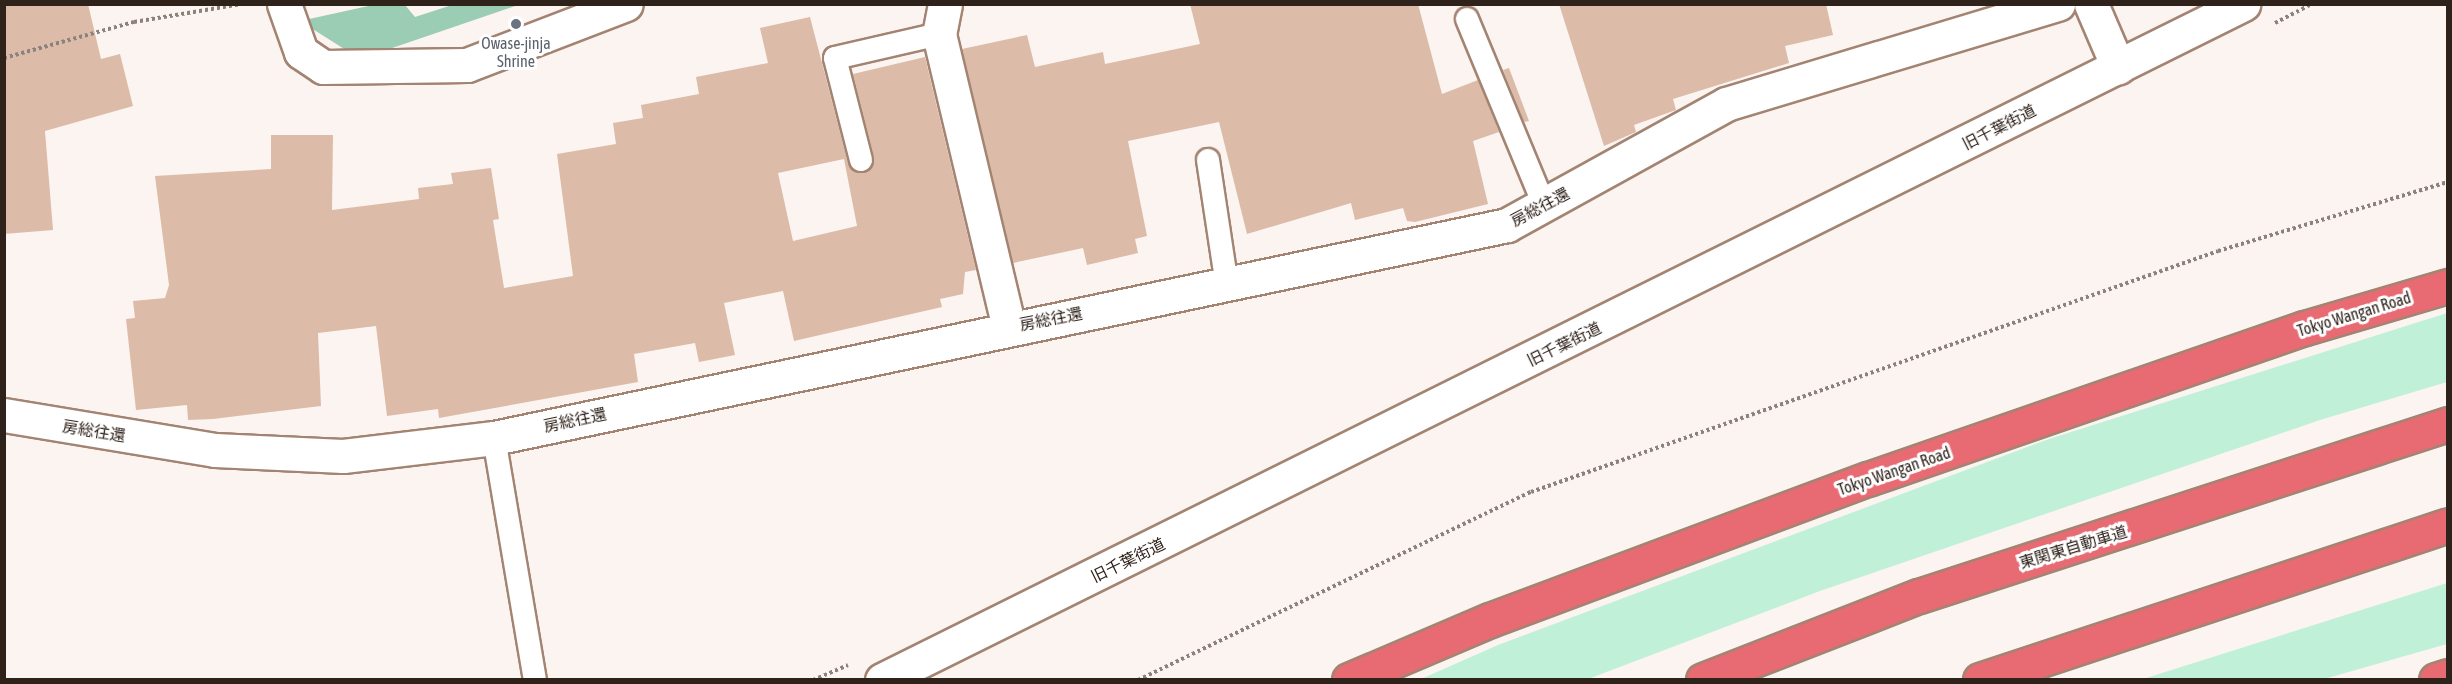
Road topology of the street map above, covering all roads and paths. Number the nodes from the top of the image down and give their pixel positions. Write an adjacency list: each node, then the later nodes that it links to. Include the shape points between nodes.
1 (242, 4): 9 (path, via 135,22)
2 (284, 4): 3 (street, via 302,52 322,67 467,65)
3 (626, 4)
4 (2058, 4): 14 (street, 房総往還, via 1726,104)
5 (2091, 4): 10 (street)
6 (2243, 4): 10 (street, 旧千葉街道)
7 (942, 19): 11 (lane, via 835,58); 17 (street)
8 (1467, 19): 14 (lane)
9 (4, 58)
10 (2118, 67): 24 (street, 旧千葉街道)
11 (861, 160)
12 (1208, 160): 15 (lane)
13 (2448, 182): 25 (path, via 2218,251 1531,492)
14 (1544, 205): 15 (street, 房総往還, via 1507,225 1437,243)
15 (1227, 285): 17 (street, 房総往還)
16 (2448, 286): 26 (highway, Tokyo Wangan Road, via 2305,328 1868,479 1490,620)
17 (1009, 327): 20 (street, 房総往還)
18 (4, 416): 20 (street, 房総往還, via 215,450 343,456)
19 (2448, 424): 27 (highway, 東関東自動車道, via 1919,596)
20 (494, 438): 23 (lane)
21 (2448, 525): 28 (highway)
22 (2448, 676): 29 (highway)
23 (535, 680)
24 (882, 680)
25 (1138, 680)
26 (1348, 680)
27 (1703, 680)
28 (1980, 680)
29 (2436, 680)

